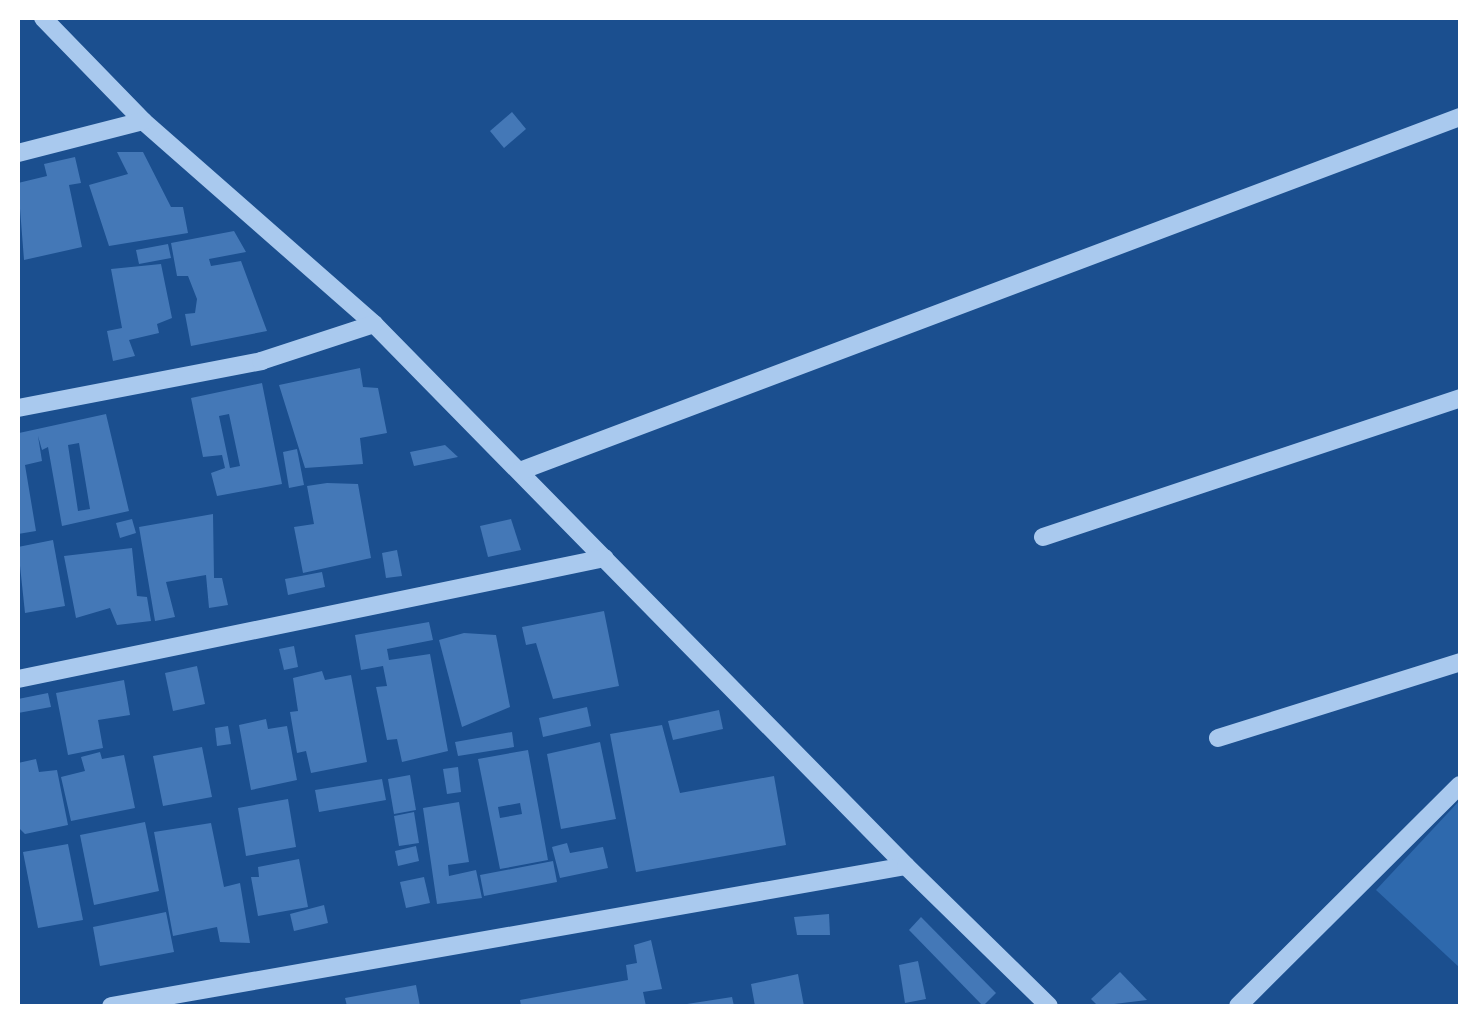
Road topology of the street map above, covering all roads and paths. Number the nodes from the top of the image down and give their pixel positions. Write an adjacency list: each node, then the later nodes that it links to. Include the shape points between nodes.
1 (44, 18): 3 (street)
2 (1460, 117): 8 (street)
3 (142, 121): 4 (street); 5 (street)
4 (18, 153)
5 (374, 324): 7 (street, via 261,361); 8 (street)
6 (1460, 398): 9 (street)
7 (18, 408)
8 (520, 471): 10 (street)
9 (1043, 537)
10 (606, 558): 12 (street); 15 (street)
11 (1460, 662): 13 (street)
12 (18, 678)
13 (1218, 738)
14 (1460, 786): 18 (street)
15 (906, 866): 16 (street); 17 (street)
16 (111, 1006)
17 (1049, 1006)
18 (1238, 1006)

